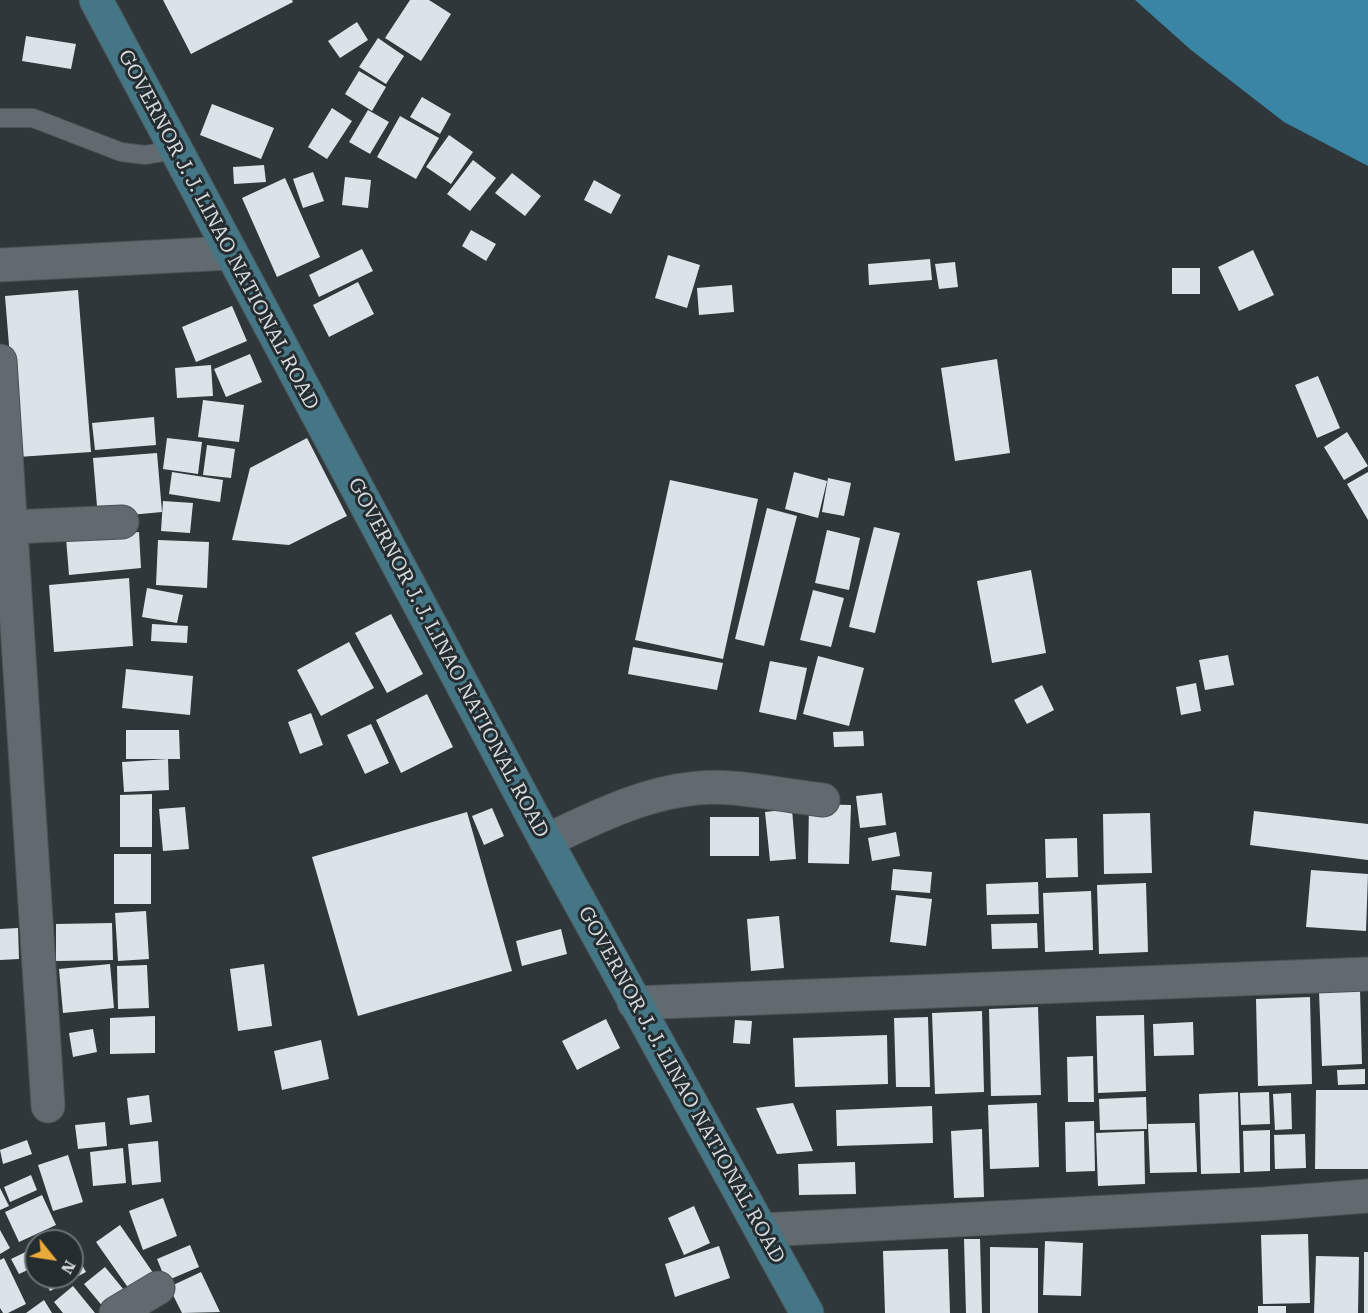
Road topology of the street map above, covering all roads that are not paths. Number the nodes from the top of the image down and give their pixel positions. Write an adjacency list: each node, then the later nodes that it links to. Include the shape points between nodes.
1 (96, 0): 3 (main road, GOVERNOR J. J. LINAO NATIONAL ROAD)
2 (0, 118): 3 (lane, via 33,118 121,152)
3 (175, 150): 4 (main road, GOVERNOR J. J. LINAO NATIONAL ROAD)
4 (229, 253): 5 (street); 10 (main road, GOVERNOR J. J. LINAO NATIONAL ROAD)
5 (0, 265)
6 (0, 361): 8 (street)
7 (122, 522): 8 (street)
8 (11, 527): 13 (street)
9 (823, 800): 10 (street, via 730,788 688,789 601,814)
10 (546, 841): 12 (main road, GOVERNOR J. J. LINAO NATIONAL ROAD)
11 (1368, 974): 12 (street)
12 (634, 1003): 15 (main road, GOVERNOR J. J. LINAO NATIONAL ROAD)
13 (48, 1106)
14 (1368, 1196): 15 (street)
15 (762, 1230): 18 (main road, GOVERNOR J. J. LINAO NATIONAL ROAD)
16 (158, 1288): 17 (street)
17 (116, 1313)
18 (807, 1313)

